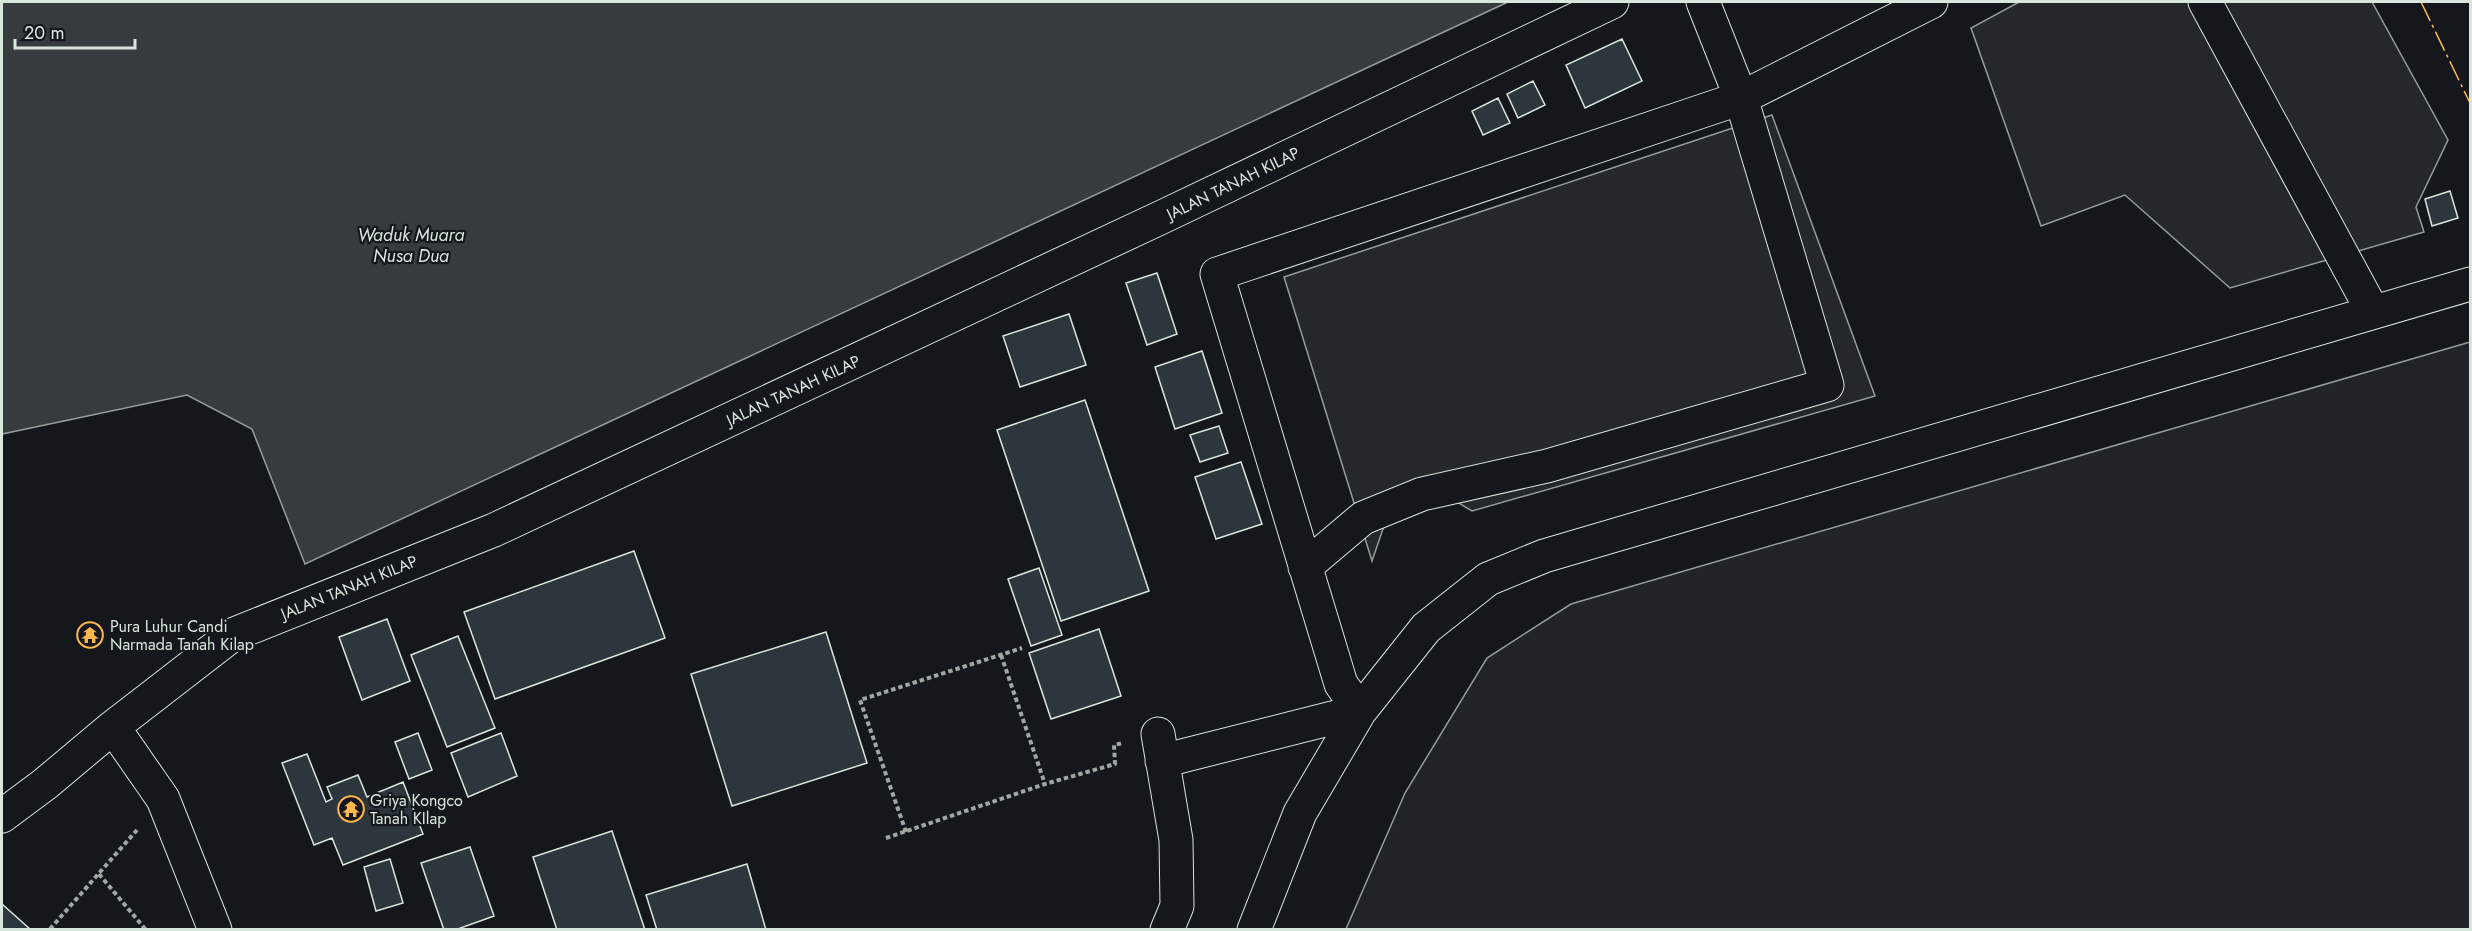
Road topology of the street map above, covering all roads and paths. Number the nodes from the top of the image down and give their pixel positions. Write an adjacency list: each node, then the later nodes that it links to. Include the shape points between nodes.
1 (1612, 2): 12 (lane, JALAN TANAH KILAP, via 505,525 232,635)
2 (1703, 2): 5 (lane)
3 (1930, 2): 5 (lane)
4 (2205, 2): 7 (lane)
5 (1741, 98): 8 (lane, via 1217,274); 8 (lane, via 1827,385 1547,466 1422,494 1363,518)
6 (2470, 284): 7 (lane)
7 (2373, 312): 11 (lane, via 1544,556 1488,579 1426,628)
8 (1305, 567): 11 (lane, via 1341,684)
9 (1022, 648): 10 (path)
10 (1001, 655): 14 (path); 17 (path, via 860,700)
11 (1360, 711): 13 (lane); 24 (lane, via 1300,813)
12 (113, 727): 15 (lane); 16 (lane, JALAN TANAH KILAP)
13 (1160, 747): 14 (path, via 1114,745 1115,764); 23 (lane, via 1176,840 1177,906)
14 (1045, 784): 17 (path)
15 (163, 799): 19 (path); 22 (lane)
16 (2, 816)
17 (906, 832): 18 (path)
18 (886, 838)
19 (99, 874): 20 (path); 21 (path)
20 (50, 929)
21 (146, 930)
22 (215, 930)
23 (1167, 930)
24 (1254, 930)

